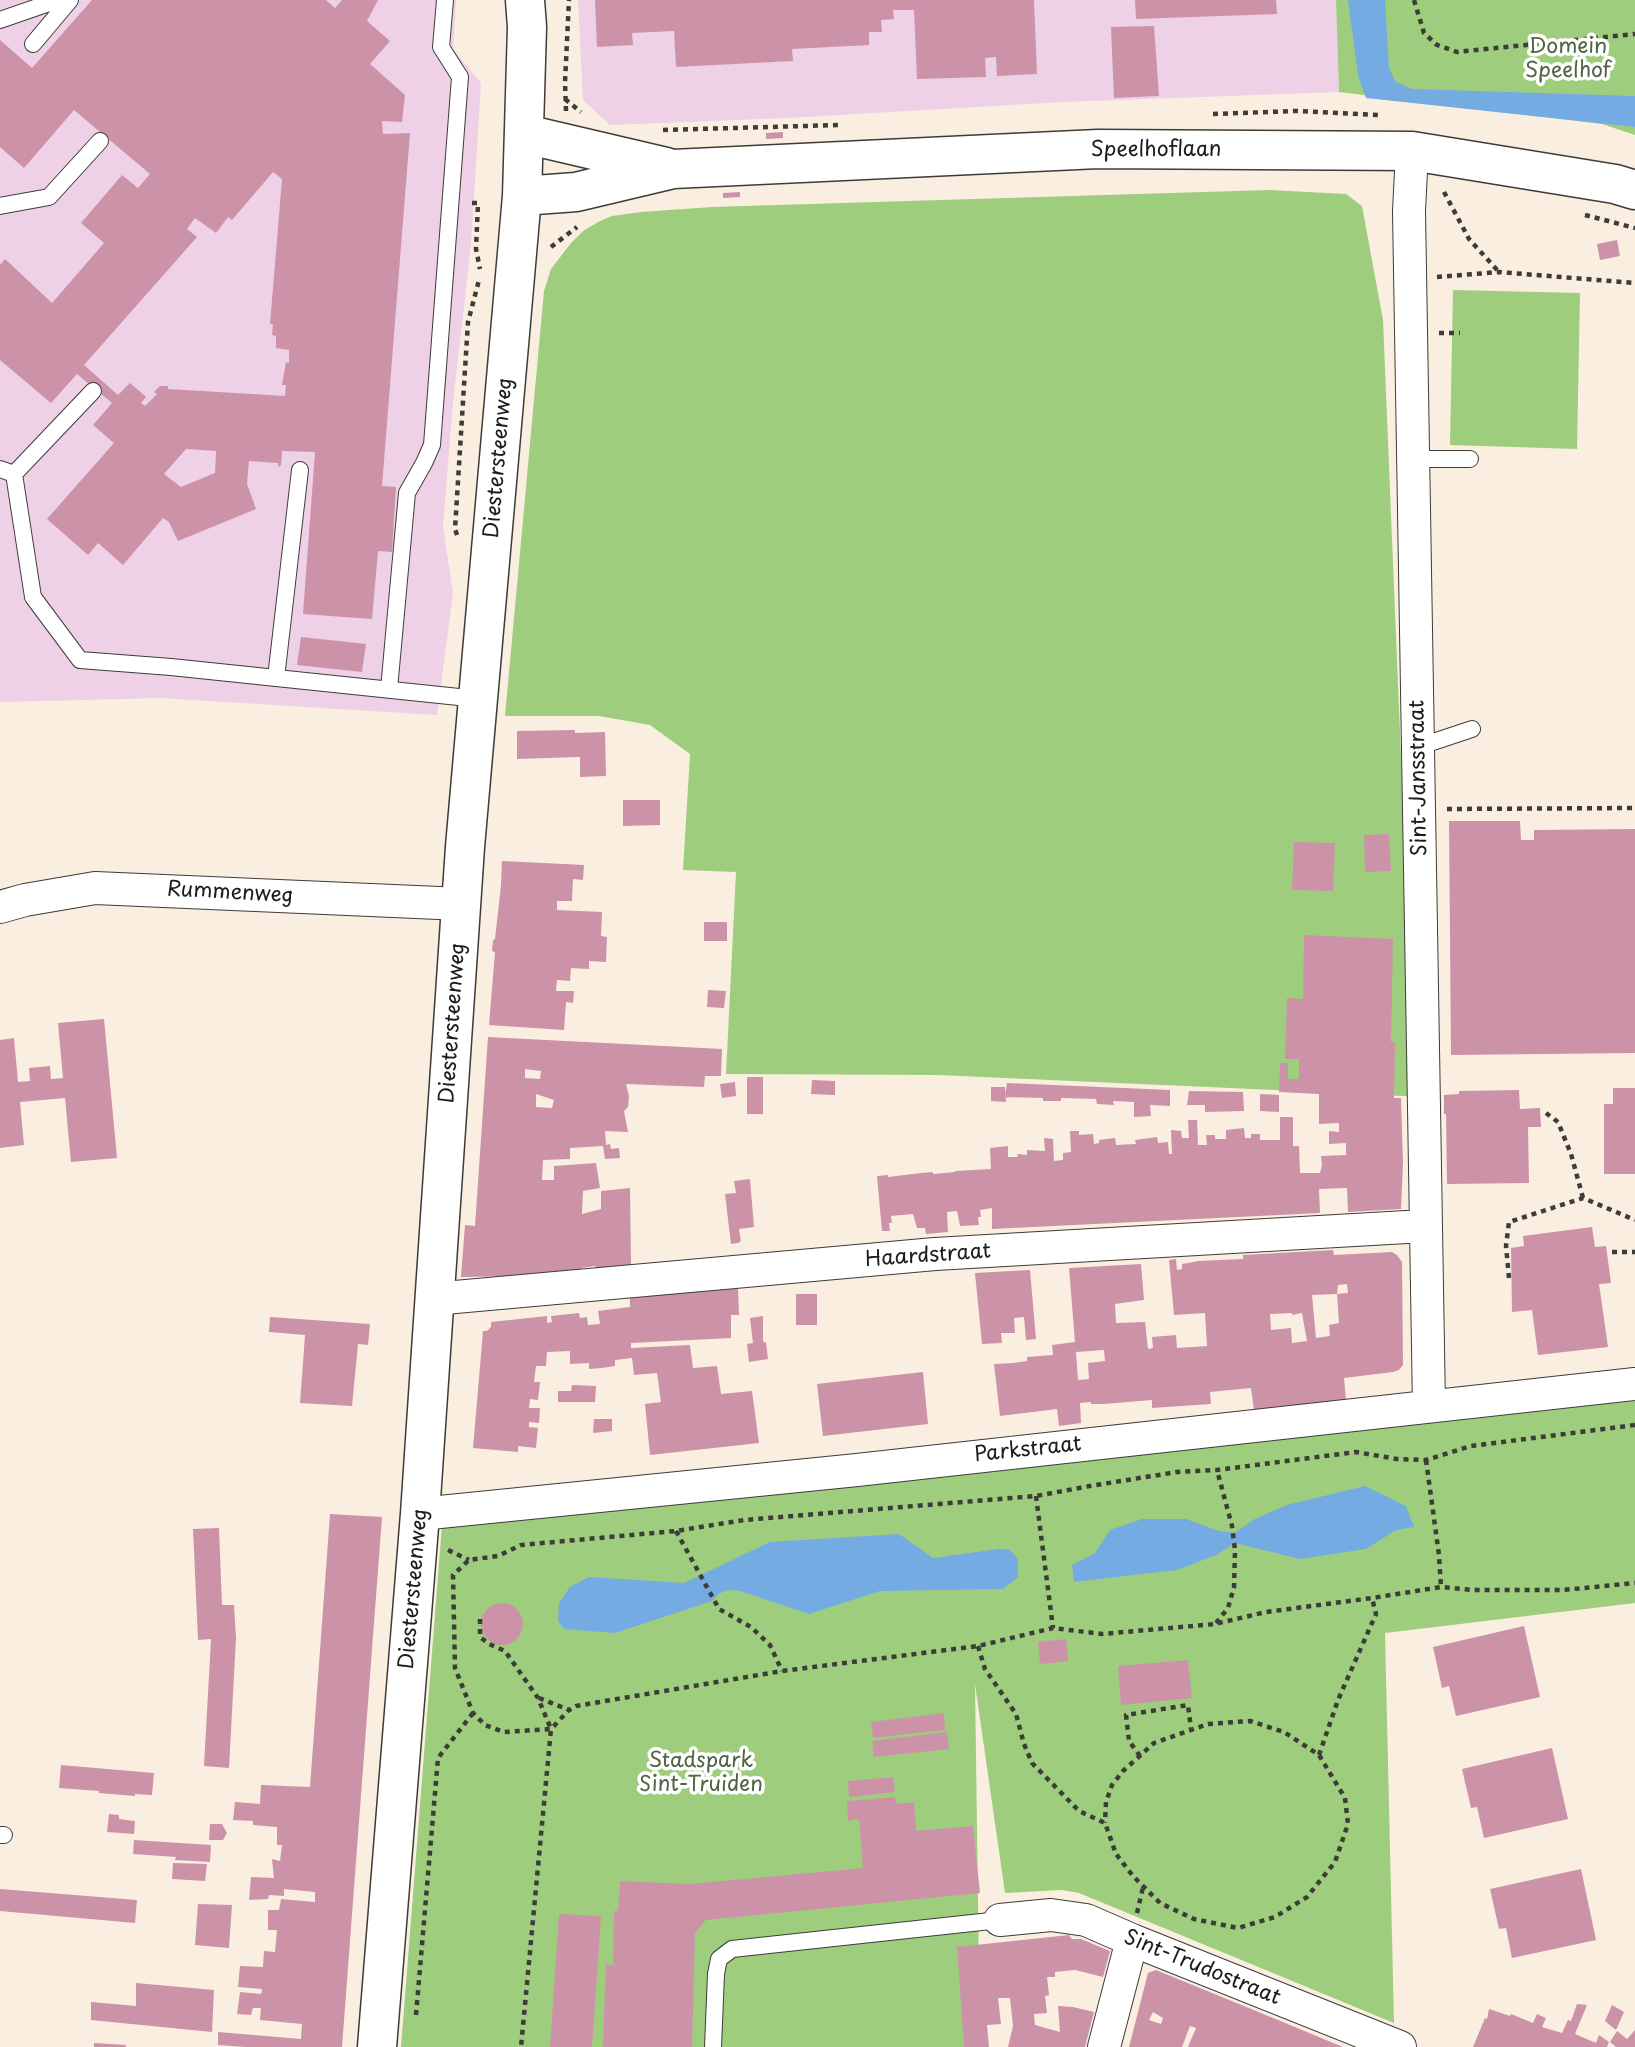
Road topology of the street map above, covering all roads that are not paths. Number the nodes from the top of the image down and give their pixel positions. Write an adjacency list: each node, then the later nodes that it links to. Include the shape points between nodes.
1 (58, 0): 5 (lane)
2 (70, 0): 6 (lane)
3 (445, 0): 20 (lane, via 441,47 460,77 432,445 407,493)
4 (525, 0): 7 (main road, Diestersteenweg)
5 (0, 20)
6 (33, 44)
7 (525, 134): 9 (main road, Speelhoflaan); 12 (main road, Diestersteenweg)
8 (100, 141): 13 (lane, via 49,197)
9 (673, 169): 10 (main road, Speelhoflaan, via 1098,149); 12 (main road, Speelhoflaan, via 576,192)
10 (1411, 169): 11 (main road, Speelhoflaan, via 1615,184); 15 (street, Sint-Jansstraat)
11 (1635, 190)
12 (522, 196): 21 (main road, Diestersteenweg)
13 (0, 206)
14 (93, 391): 18 (lane)
15 (1412, 459): 16 (lane); 23 (street, Sint-Jansstraat)
16 (1470, 459)
17 (300, 470): 19 (lane)
18 (7, 471): 19 (lane, via 33,597 80,660)
19 (276, 678): 20 (lane)
20 (389, 688): 21 (lane)
21 (478, 699): 24 (main road, Diestersteenweg)
22 (1472, 729): 23 (lane)
23 (1418, 747): 26 (street, Sint-Jansstraat)
24 (462, 904): 25 (street, Rummenweg, via 95,888); 27 (main road, Diestersteenweg)
25 (0, 907)
26 (1424, 1226): 27 (street, Haardstraat, via 935,1254); 29 (street, Sint-Jansstraat)
27 (433, 1299): 30 (main road, Diestersteenweg)
28 (1635, 1384): 29 (street, Parkstraat)
29 (1429, 1406): 30 (street, Parkstraat)
30 (420, 1514): 33 (main road, Diestersteenweg)
31 (1000, 1920): 32 (street, Sint-Trudostraat, via 1051,1915 1086,1920); 34 (lane, via 732,1949 719,1959 716,1973)
32 (1132, 1940): 35 (street); 36 (street, Sint-Trudostraat)
33 (377, 2047)
34 (713, 2047)
35 (1104, 2047)
36 (1400, 2047)

